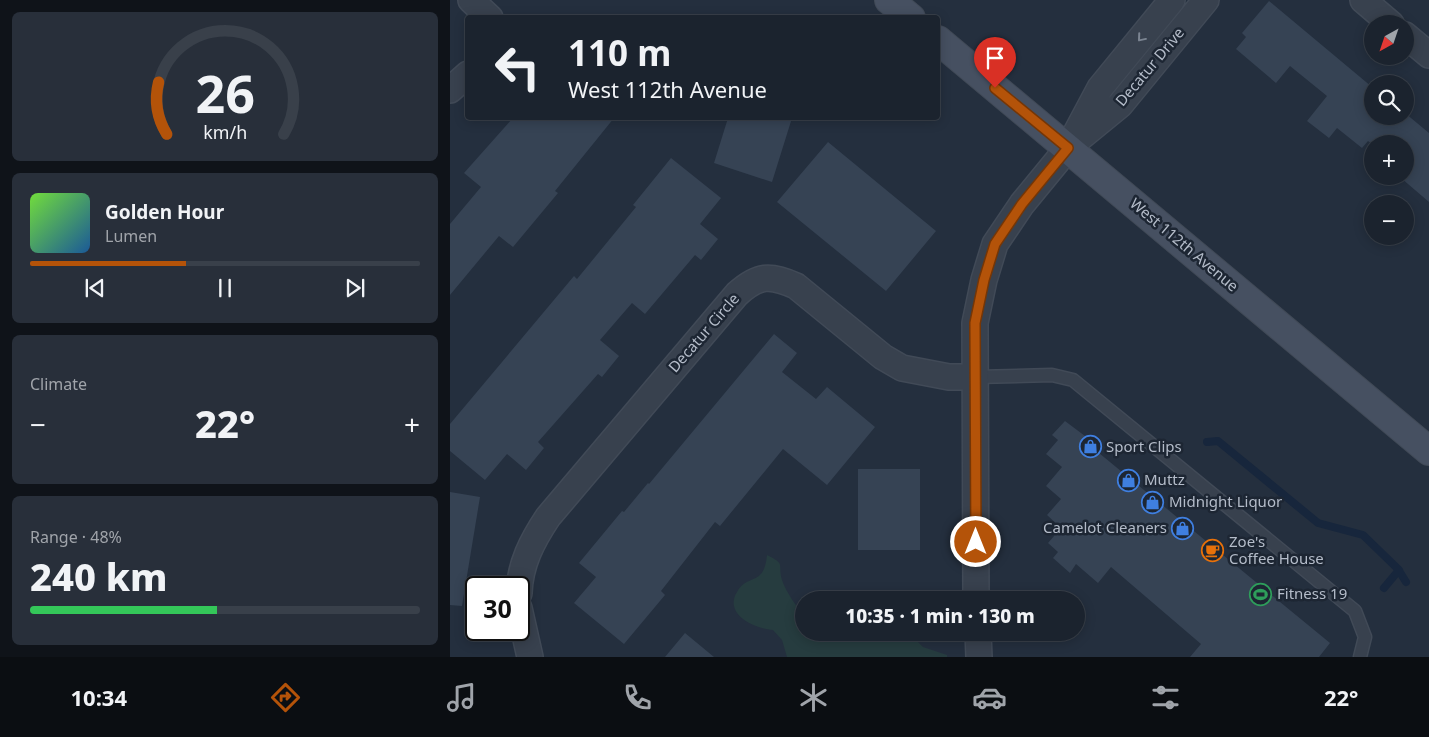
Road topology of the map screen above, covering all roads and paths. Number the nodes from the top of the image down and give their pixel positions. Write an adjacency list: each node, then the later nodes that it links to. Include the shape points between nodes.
1 (471, 0): 6 (street)
2 (889, 0): 7 (main road)
3 (1172, 0): 14 (street, Decatur Drive, one-way to 14, via 1100,88)
4 (1206, 0): 14 (street, Decatur Drive, via 1120,105)
5 (1363, 0): 8 (street)
6 (487, 15)
7 (906, 15)
8 (1380, 15)
9 (940, 42): 14 (main road, West 112th Avenue)
10 (1414, 42): 11 (street)
11 (1429, 55)
12 (465, 77): 13 (street)
13 (450, 90)
14 (1068, 148): 15 (street, via 1022,204 995,244 975,323); 16 (main road, West 112th Avenue)
15 (975, 377): 17 (street, Decatur Circle, via 949,377 902,368 883,357 796,286 782,279 757,278 737,294 548,517 534,537); 18 (street); 23 (lane, via 1052,375 1073,380 1355,610 1365,637)
16 (1429, 451)
17 (522, 576)
18 (976, 591)
19 (526, 641): 21 (street)
20 (978, 641): 22 (street)
21 (530, 657)
22 (979, 657)
23 (1360, 657)

